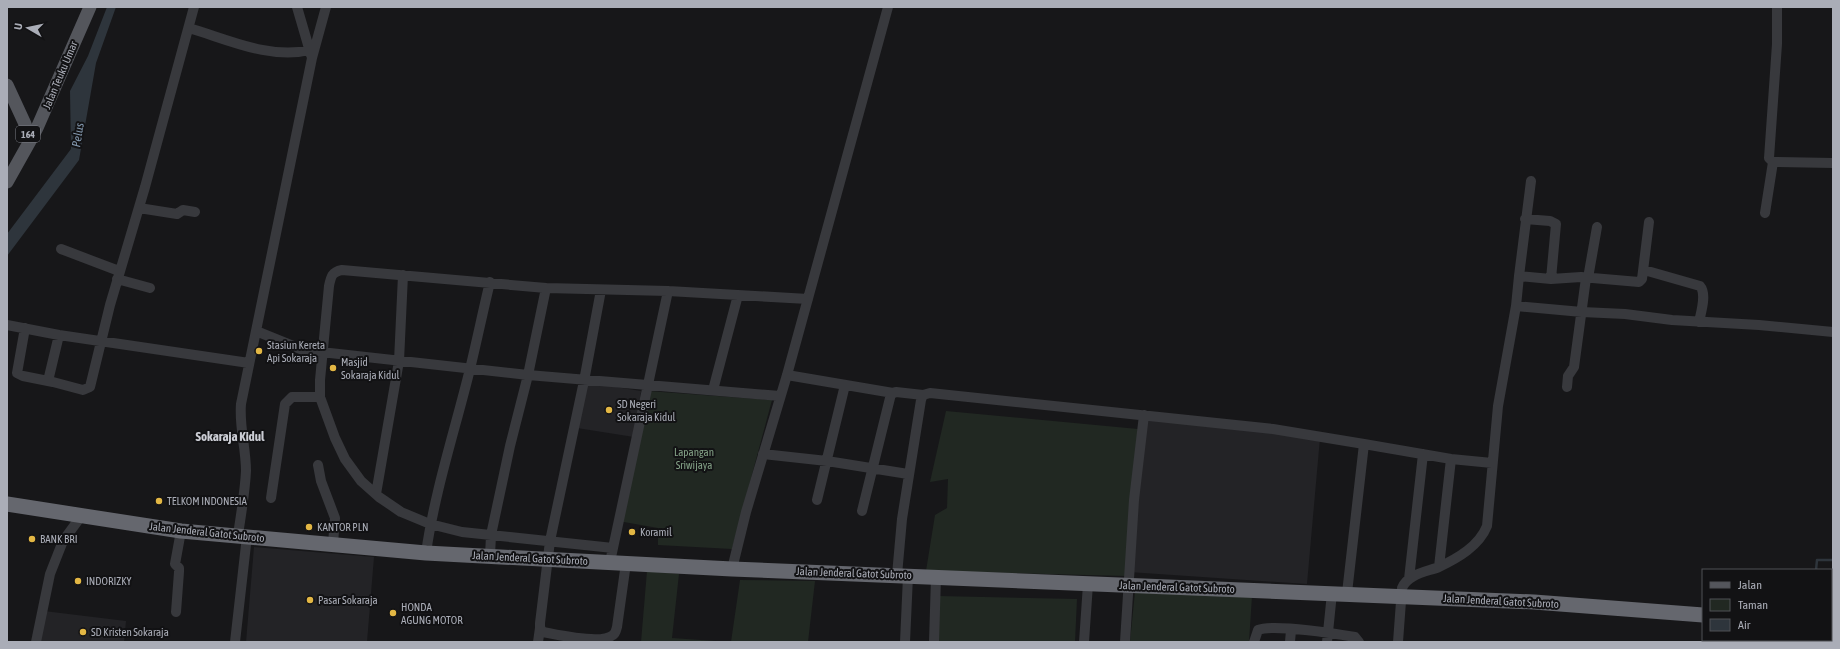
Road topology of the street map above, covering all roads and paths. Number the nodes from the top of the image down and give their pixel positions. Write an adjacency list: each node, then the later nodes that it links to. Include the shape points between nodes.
1 (90, 7): 10 (main road, Jalan Teuku Umar)
2 (194, 7): 7 (street)
3 (297, 7): 8 (street)
4 (326, 7): 8 (street)
5 (888, 7): 34 (street)
6 (1776, 7): 11 (street, via 1777,44 1769,158)
7 (189, 28): 8 (street, via 259,50); 15 (street)
8 (311, 54): 40 (street)
9 (7, 85): 10 (main road, 164)
10 (30, 141): 14 (main road, 164)
11 (1773, 162): 12 (street); 17 (street)
12 (1833, 163)
13 (1531, 181): 18 (street)
14 (7, 182)
15 (139, 208): 16 (street, via 177,214 183,210); 23 (street)
16 (195, 212)
17 (1765, 213)
18 (1525, 219): 25 (street); 27 (street, via 1550,221 1556,224)
19 (1649, 222): 22 (street)
20 (1597, 227): 26 (street)
21 (61, 249): 23 (street)
22 (1644, 270): 26 (street, via 1639,282); 37 (street, via 1700,286 1703,296)
23 (118, 275): 29 (street); 43 (street)
24 (403, 275): 28 (street); 44 (street, via 342,270 335,272 330,277); 45 (street)
25 (1519, 276): 27 (street); 35 (street)
26 (1587, 278): 27 (street); 36 (street)
27 (1551, 279)
28 (490, 282): 30 (street); 47 (street)
29 (150, 288)
30 (546, 288): 31 (street); 48 (street)
31 (601, 290): 32 (street); 51 (street)
32 (668, 291): 33 (street); 53 (street)
33 (738, 295): 34 (street); 55 (street)
34 (808, 299): 49 (street)
35 (1516, 306): 36 (street); 66 (street, via 1498,406)
36 (1582, 312): 37 (street); 54 (street, via 1574,367 1570,372)
37 (1700, 322): 41 (street)
38 (7, 325): 39 (street)
39 (25, 328): 42 (street); 50 (street, via 16,371 23,376)
40 (256, 331): 44 (street, via 303,350); 46 (street)
41 (1833, 332)
42 (59, 335): 43 (street); 50 (street)
43 (100, 340): 46 (street); 50 (street, via 92,382 88,389)
44 (323, 353): 45 (street); 59 (street)
45 (399, 361): 47 (street); 70 (street)
46 (249, 363): 79 (street, via 240,420 246,472)
47 (470, 369): 48 (street); 76 (street)
48 (528, 375): 51 (street); 78 (street)
49 (787, 375): 52 (street); 58 (street)
50 (48, 381)
51 (584, 381): 53 (street); 80 (street)
52 (844, 385): 56 (street); 65 (street)
53 (647, 386): 55 (street); 83 (street)
54 (1567, 387)
55 (713, 390): 58 (street)
56 (893, 393): 57 (street); 68 (street)
57 (923, 395): 60 (street, via 930,393); 69 (street)
58 (780, 396): 62 (street)
59 (320, 397): 70 (street, via 345,459); 71 (street, via 292,397 285,404)
60 (1144, 415): 61 (street, via 1272,429); 93 (street, via 1134,500)
61 (1364, 444): 63 (street); 95 (street)
62 (762, 454): 65 (street); 88 (street)
63 (1423, 454): 64 (street); 91 (street)
64 (1451, 459): 66 (street); 87 (street)
65 (827, 461): 68 (street); 72 (street)
66 (1492, 463): 87 (street, via 1488,526 1482,537 1461,554)
67 (318, 464): 81 (street, via 321,481 335,518)
68 (872, 468): 69 (street); 74 (street)
69 (908, 474): 89 (street, via 902,519)
70 (376, 494): 76 (street, via 401,512)
71 (271, 498)
72 (817, 500)
73 (7, 504): 75 (highway, Jalan Jenderal Gatot Subroto)
74 (862, 511)
75 (82, 515): 77 (highway, Jalan Jenderal Gatot Subroto); 103 (street, via 63,541 52,567)
76 (430, 524): 78 (street, via 462,532); 82 (street)
77 (181, 531): 79 (highway, Jalan Jenderal Gatot Subroto); 97 (street, via 175,564 179,568)
78 (491, 535): 80 (street); 84 (street)
79 (242, 536): 81 (highway, Jalan Jenderal Gatot Subroto); 104 (street)
80 (550, 542): 83 (street); 85 (street)
81 (333, 544): 82 (highway, Jalan Jenderal Gatot Subroto)
82 (426, 553): 84 (highway, Jalan Jenderal Gatot Subroto)
83 (611, 555): 85 (highway, Jalan Jenderal Gatot Subroto); 86 (highway, Jalan Jenderal Gatot Subroto)
84 (490, 556): 85 (highway, Jalan Jenderal Gatot Subroto)
85 (548, 559): 99 (street)
86 (626, 562): 88 (highway, Jalan Jenderal Gatot Subroto); 102 (street, via 615,633)
87 (1439, 566): 91 (street)
88 (732, 569): 89 (highway, Jalan Jenderal Gatot Subroto)
89 (903, 575): 90 (highway, Jalan Jenderal Gatot Subroto); 106 (street)
90 (936, 577): 92 (highway, Jalan Jenderal Gatot Subroto); 107 (street)
91 (1409, 579): 96 (street, via 1402,588)
92 (1088, 584): 93 (highway, Jalan Jenderal Gatot Subroto); 108 (street)
93 (1129, 585): 94 (highway, Jalan Jenderal Gatot Subroto); 109 (street)
94 (1332, 593): 95 (highway, Jalan Jenderal Gatot Subroto); 101 (street)
95 (1347, 593): 96 (highway, Jalan Jenderal Gatot Subroto)
96 (1402, 597): 98 (highway, Jalan Jenderal Gatot Subroto, via 1534,602); 113 (street)
97 (176, 612)
98 (1702, 615)
99 (540, 628): 102 (street, via 550,634); 105 (street)
100 (1290, 630): 101 (street); 110 (street, via 1258,630); 111 (street)
101 (1327, 637): 112 (street, via 1355,637)
102 (599, 641)
103 (36, 642)
104 (235, 642)
105 (538, 642)
106 (905, 642)
107 (934, 642)
108 (1084, 642)
109 (1125, 642)
110 (1254, 642)
111 (1290, 642)
112 (1359, 642)
113 (1398, 642)

